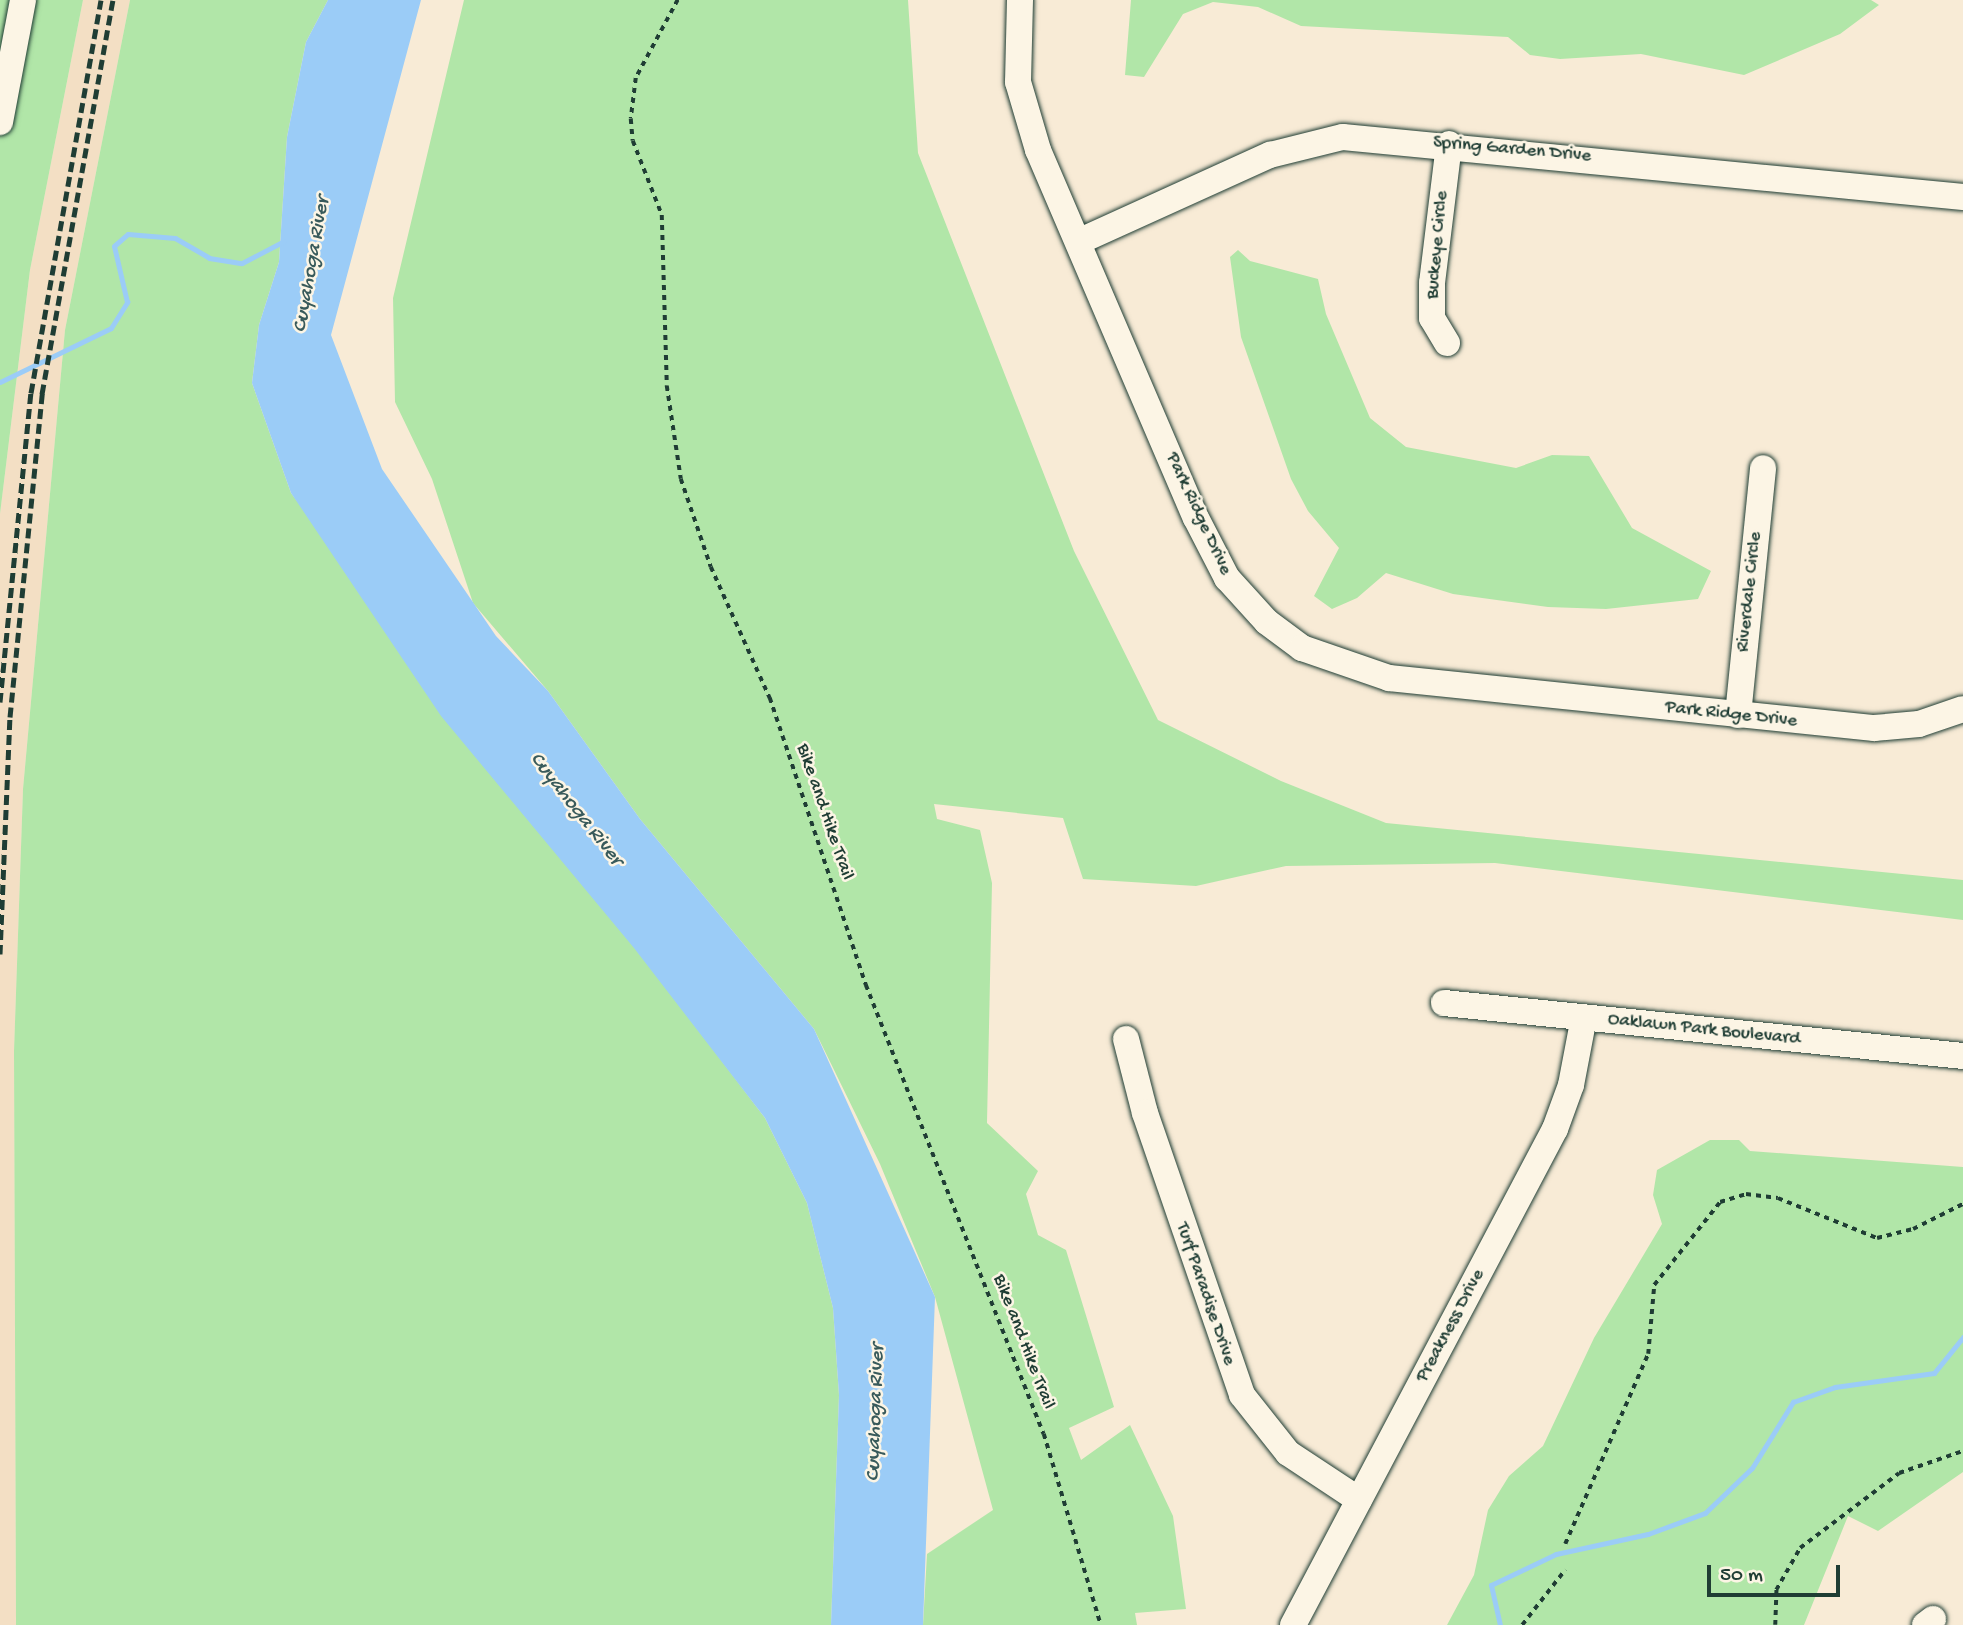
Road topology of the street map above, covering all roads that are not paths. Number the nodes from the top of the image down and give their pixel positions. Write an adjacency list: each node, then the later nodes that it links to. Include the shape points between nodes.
1 (23, 0): 3 (street)
2 (1020, 0): 6 (street, Park Ridge Drive, via 1018,82 1023,107)
3 (0, 122)
4 (1449, 144): 5 (street, Spring Garden Drive); 6 (street, Spring Garden Drive, via 1371,137 1315,141 1190,188); 7 (street, Buckeye Circle, via 1432,294 1432,318)
5 (1963, 197)
6 (1080, 241): 10 (street, Park Ridge Drive, via 1196,518 1227,578 1253,608 1293,641 1389,678)
7 (1447, 343)
8 (1763, 468): 10 (street, Riverdale Circle)
9 (1963, 709): 10 (street, Park Ridge Drive, via 1919,724 1874,728)
10 (1738, 715)
11 (1444, 1003): 12 (street, Oaklawn Park Boulevard)
12 (1584, 1017): 14 (street, Oaklawn Park Boulevard); 15 (street, Preakness Drive, via 1571,1085 1555,1129)
13 (1126, 1040): 15 (street, Turf Paradise Drive, via 1145,1113 1242,1395 1288,1453)
14 (1963, 1056)
15 (1359, 1500): 16 (street, Preakness Drive)
16 (1293, 1625)

